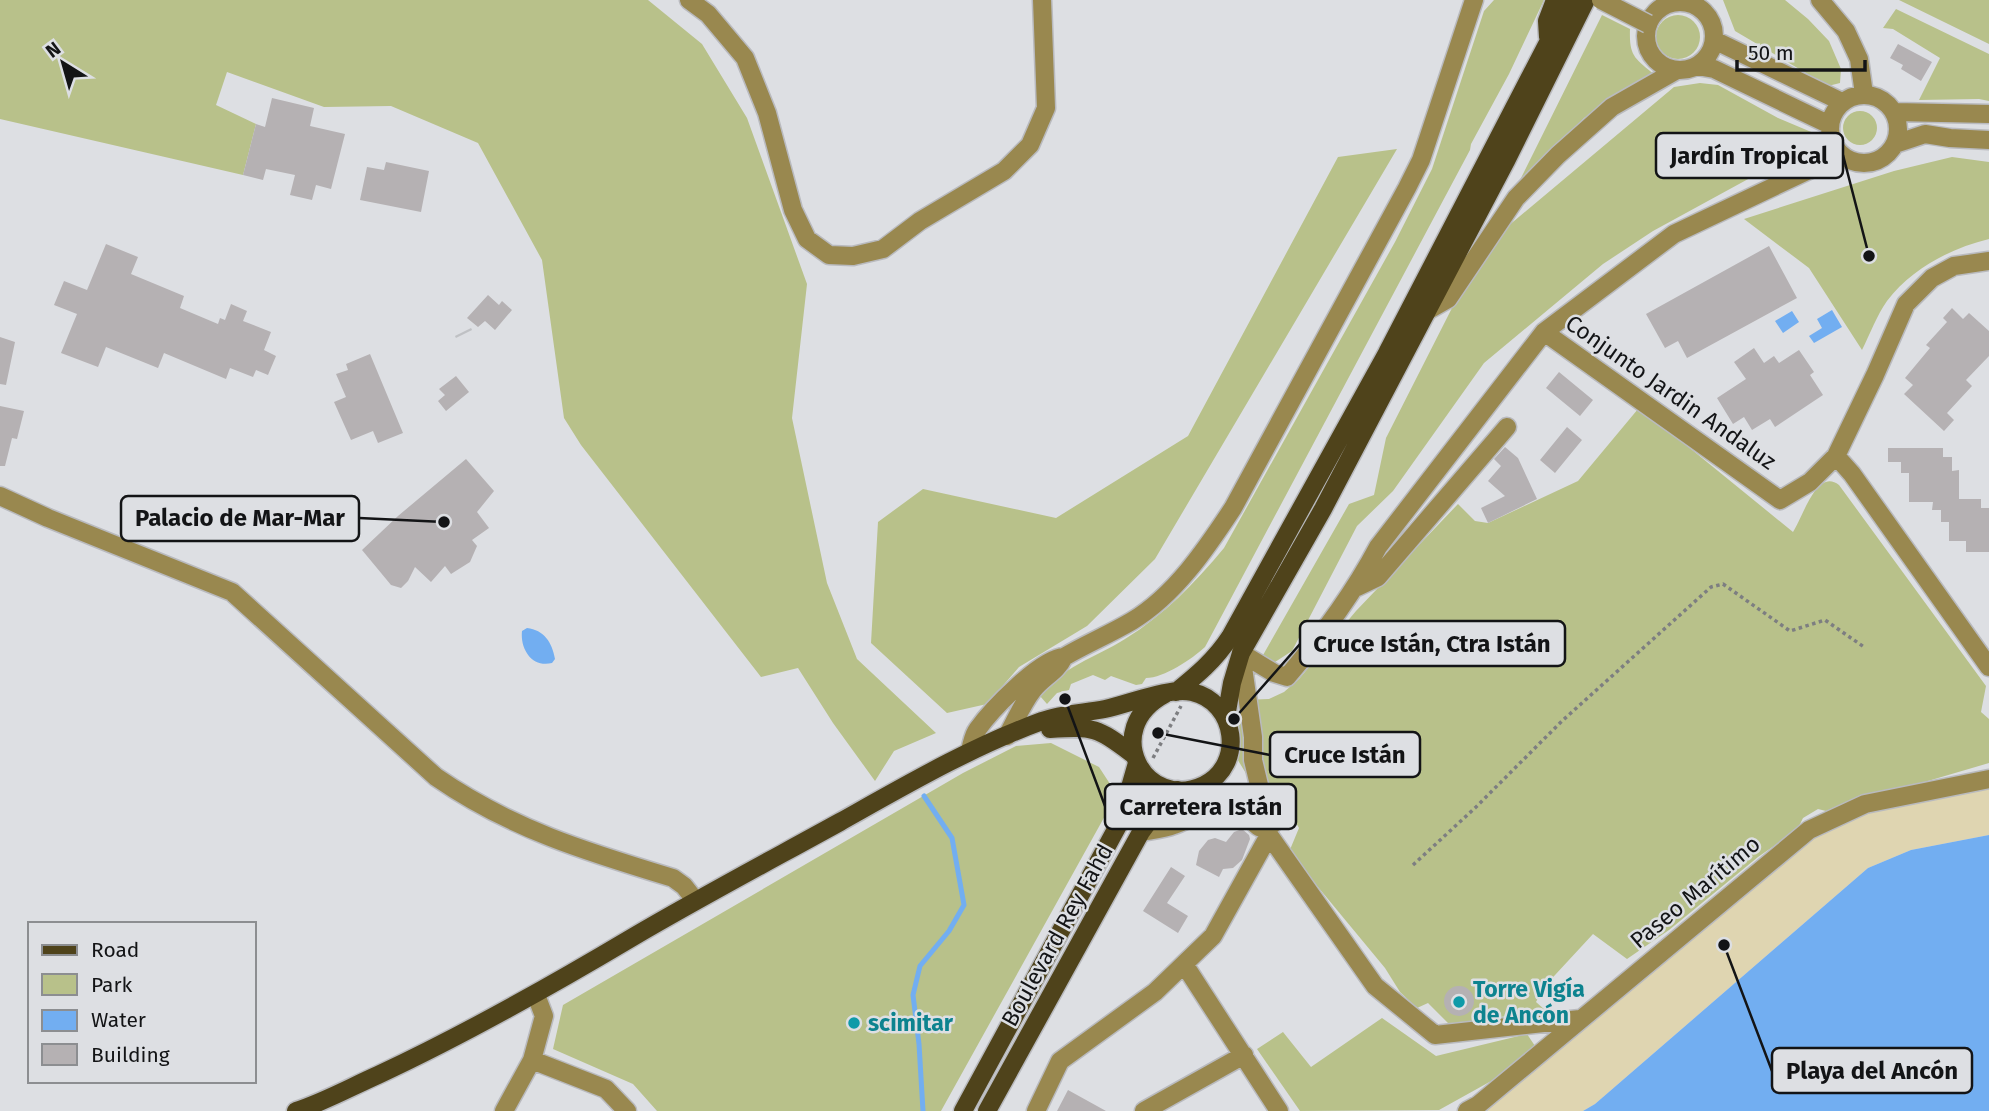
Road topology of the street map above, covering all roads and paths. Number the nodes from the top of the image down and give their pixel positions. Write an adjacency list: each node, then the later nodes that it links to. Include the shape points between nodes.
1 (689, 0): 2 (street, via 708,14 745,58 767,113 793,210 807,239 829,255 853,256 883,249 1004,171 1030,145 1046,108)
2 (1042, 0)
3 (1474, 0): 33 (street, via 1412,179 1233,508 1194,565 1150,607)
4 (1555, 0): 13 (main road, via 1547,21)
5 (1570, 0): 13 (main road)
6 (1586, 0): 25 (main road)
7 (1601, 0): 11 (street, bridge)
8 (1704, 0): 10 (street)
9 (1820, 0): 16 (street, via 1846,31 1860,59)
10 (1709, 18): 11 (street, via 1693,4 1682,2 1661,7); 12 (street)
11 (1648, 24): 15 (street, via 1651,55)
12 (1714, 40): 14 (street, via 1706,59); 17 (street)
13 (1548, 46): 35 (main road, via 1387,353 1230,637 1205,669)
14 (1697, 66): 15 (street); 20 (street, via 1714,69)
15 (1677, 71): 25 (street, via 1612,107 1558,155 1516,198 1448,299)
16 (1864, 94): 17 (street); 18 (street, via 1882,99)
17 (1842, 102): 20 (street)
18 (1895, 112): 19 (street); 22 (street)
19 (1989, 114)
20 (1830, 125): 23 (street)
21 (1989, 140): 22 (street, via 1925,134)
22 (1895, 144): 23 (street, via 1881,159 1860,163)
23 (1834, 146): 26 (street, via 1811,169 1674,234)
24 (1989, 261): 28 (street, Conjunto Jardin Andaluz, via 1954,266 1932,278 1906,304)
25 (1427, 311): 32 (main road)
26 (1544, 332): 28 (street, Conjunto Jardin Andaluz, via 1780,500 1810,482); 30 (street, via 1378,547)
27 (1507, 427): 30 (street, via 1378,577)
28 (1836, 456): 34 (street)
29 (4, 501): 48 (street, via 232,592 436,777 462,795 506,820 587,852 673,878)
30 (1357, 587): 32 (street, via 1287,677)
31 (1864, 646): 47 (path, via 1825,620 1790,631 1723,584 1711,587 1562,721)
32 (1241, 653): 38 (main road); 46 (street, via 1254,737 1258,813 1224,804 1208,807 1175,825)
33 (1064, 657): 36 (street); 37 (street, via 1043,664)
34 (1989, 667)
35 (1170, 693): 38 (main road, via 1205,697); 39 (main road); 43 (main road, via 1140,714 1133,734)
36 (1027, 698): 39 (street); 41 (street)
37 (1003, 701): 41 (street); 42 (street, via 975,732)
38 (1226, 717): 45 (main road, via 1232,740 1226,763 1211,781)
39 (1043, 721): 40 (main road)
40 (1026, 729): 41 (main road); 43 (main road, via 1098,730)
41 (1007, 736): 42 (main road)
42 (970, 750): 48 (main road)
43 (1135, 759): 45 (main road, via 1154,782); 57 (main road, Boulevard Rey Fahd, via 1120,822)
44 (1989, 779): 51 (street, Paseo Marítimo, via 1866,804 1809,830)
45 (1178, 790): 46 (main road, Boulevard Rey Fahd)
46 (1141, 832): 58 (main road, Boulevard Rey Fahd)
47 (1413, 866)
48 (695, 900): 50 (main road)
49 (1184, 964): 51 (street, via 1213,936 1269,835 1375,986 1436,1035); 52 (street); 59 (street, via 1155,992 1060,1061)
50 (536, 995): 53 (street, via 544,1016); 54 (main road)
51 (1580, 1019): 62 (street, Paseo Marítimo)
52 (1244, 1055): 60 (street); 61 (street)
53 (532, 1060): 55 (street); 56 (street, via 606,1089)
54 (296, 1111)
55 (504, 1111)
56 (627, 1111)
57 (963, 1111)
58 (987, 1111)
59 (1036, 1111)
60 (1144, 1111)
61 (1279, 1111)
62 (1467, 1111)

